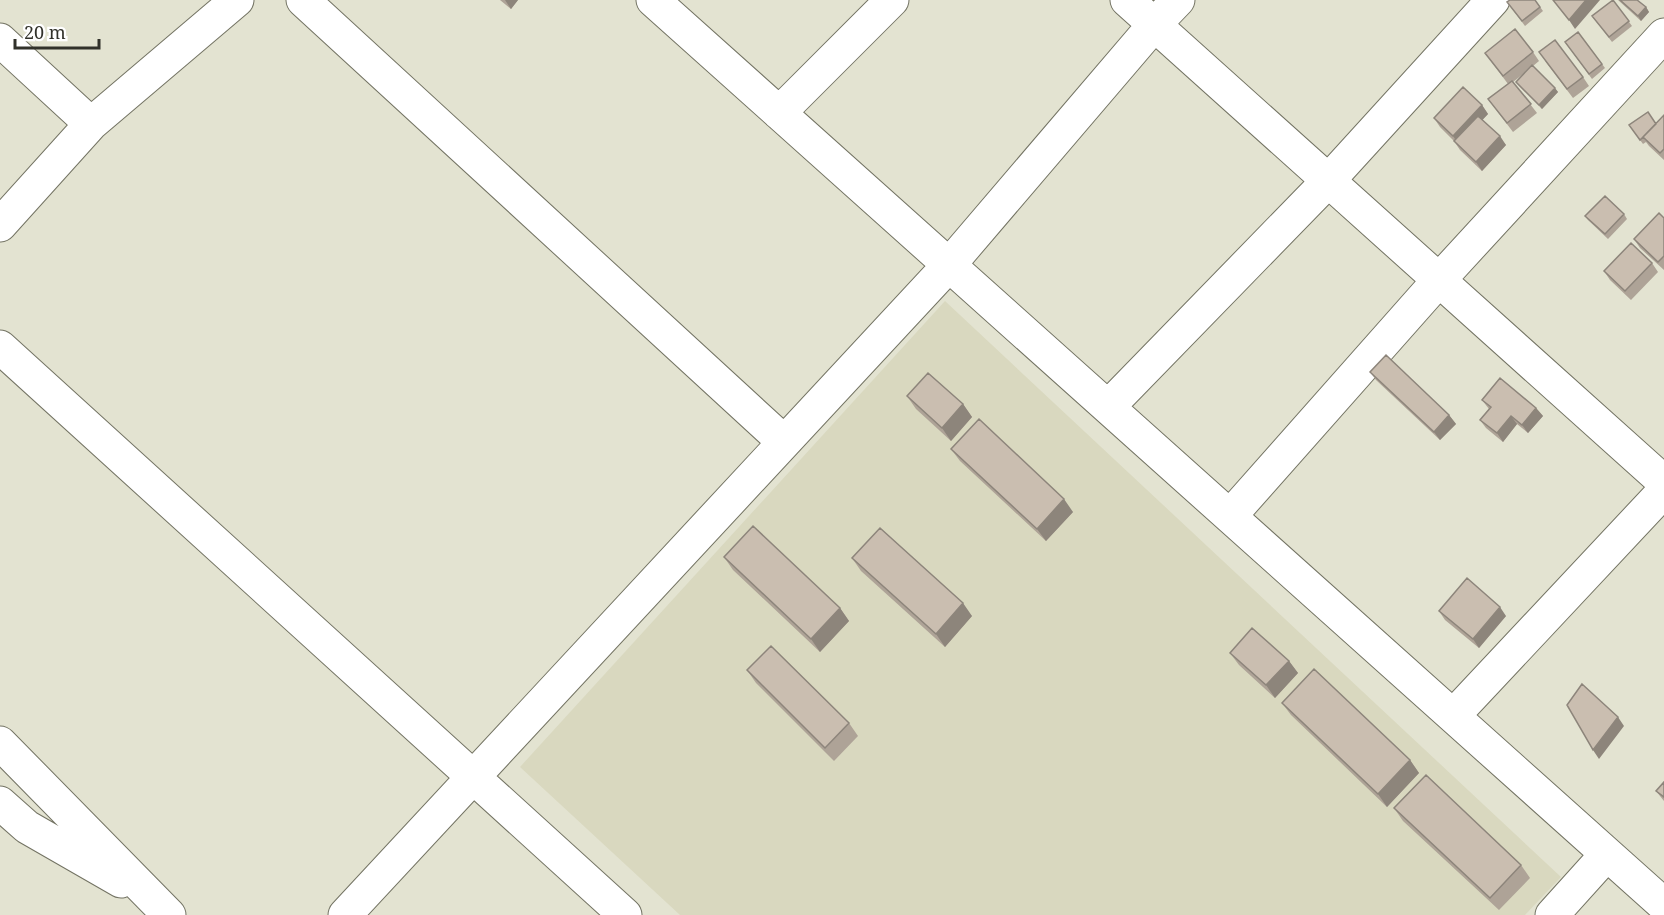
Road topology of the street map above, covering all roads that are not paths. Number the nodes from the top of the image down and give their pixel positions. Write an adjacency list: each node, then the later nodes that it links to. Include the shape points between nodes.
1 (237, 0): 12 (street)
2 (303, 0): 19 (street)
3 (653, 0): 11 (street)
4 (892, 0): 11 (street)
5 (1127, 0): 8 (street)
6 (1178, 0): 8 (street)
7 (1493, 0): 13 (street)
8 (1154, 25): 13 (street); 15 (street)
9 (0, 40): 12 (street)
10 (1659, 50): 16 (street)
11 (779, 113): 15 (street)
12 (91, 124): 14 (street)
13 (1328, 181): 16 (street); 18 (street)
14 (0, 225)
15 (949, 265): 18 (street); 19 (street)
16 (1439, 280): 20 (street); 22 (street)
17 (0, 347): 25 (street)
18 (1108, 407): 22 (street)
19 (784, 442): 25 (street)
20 (1664, 482)
21 (1664, 491): 23 (street)
22 (1230, 516): 23 (street)
23 (1453, 716): 27 (street)
24 (0, 743): 29 (street)
25 (473, 777): 30 (street); 31 (street)
26 (0, 802): 29 (street, via 27,827)
27 (1607, 854): 28 (street); 32 (street)
28 (1664, 905)
29 (161, 907)
30 (345, 915)
31 (624, 915)
32 (1552, 915)

